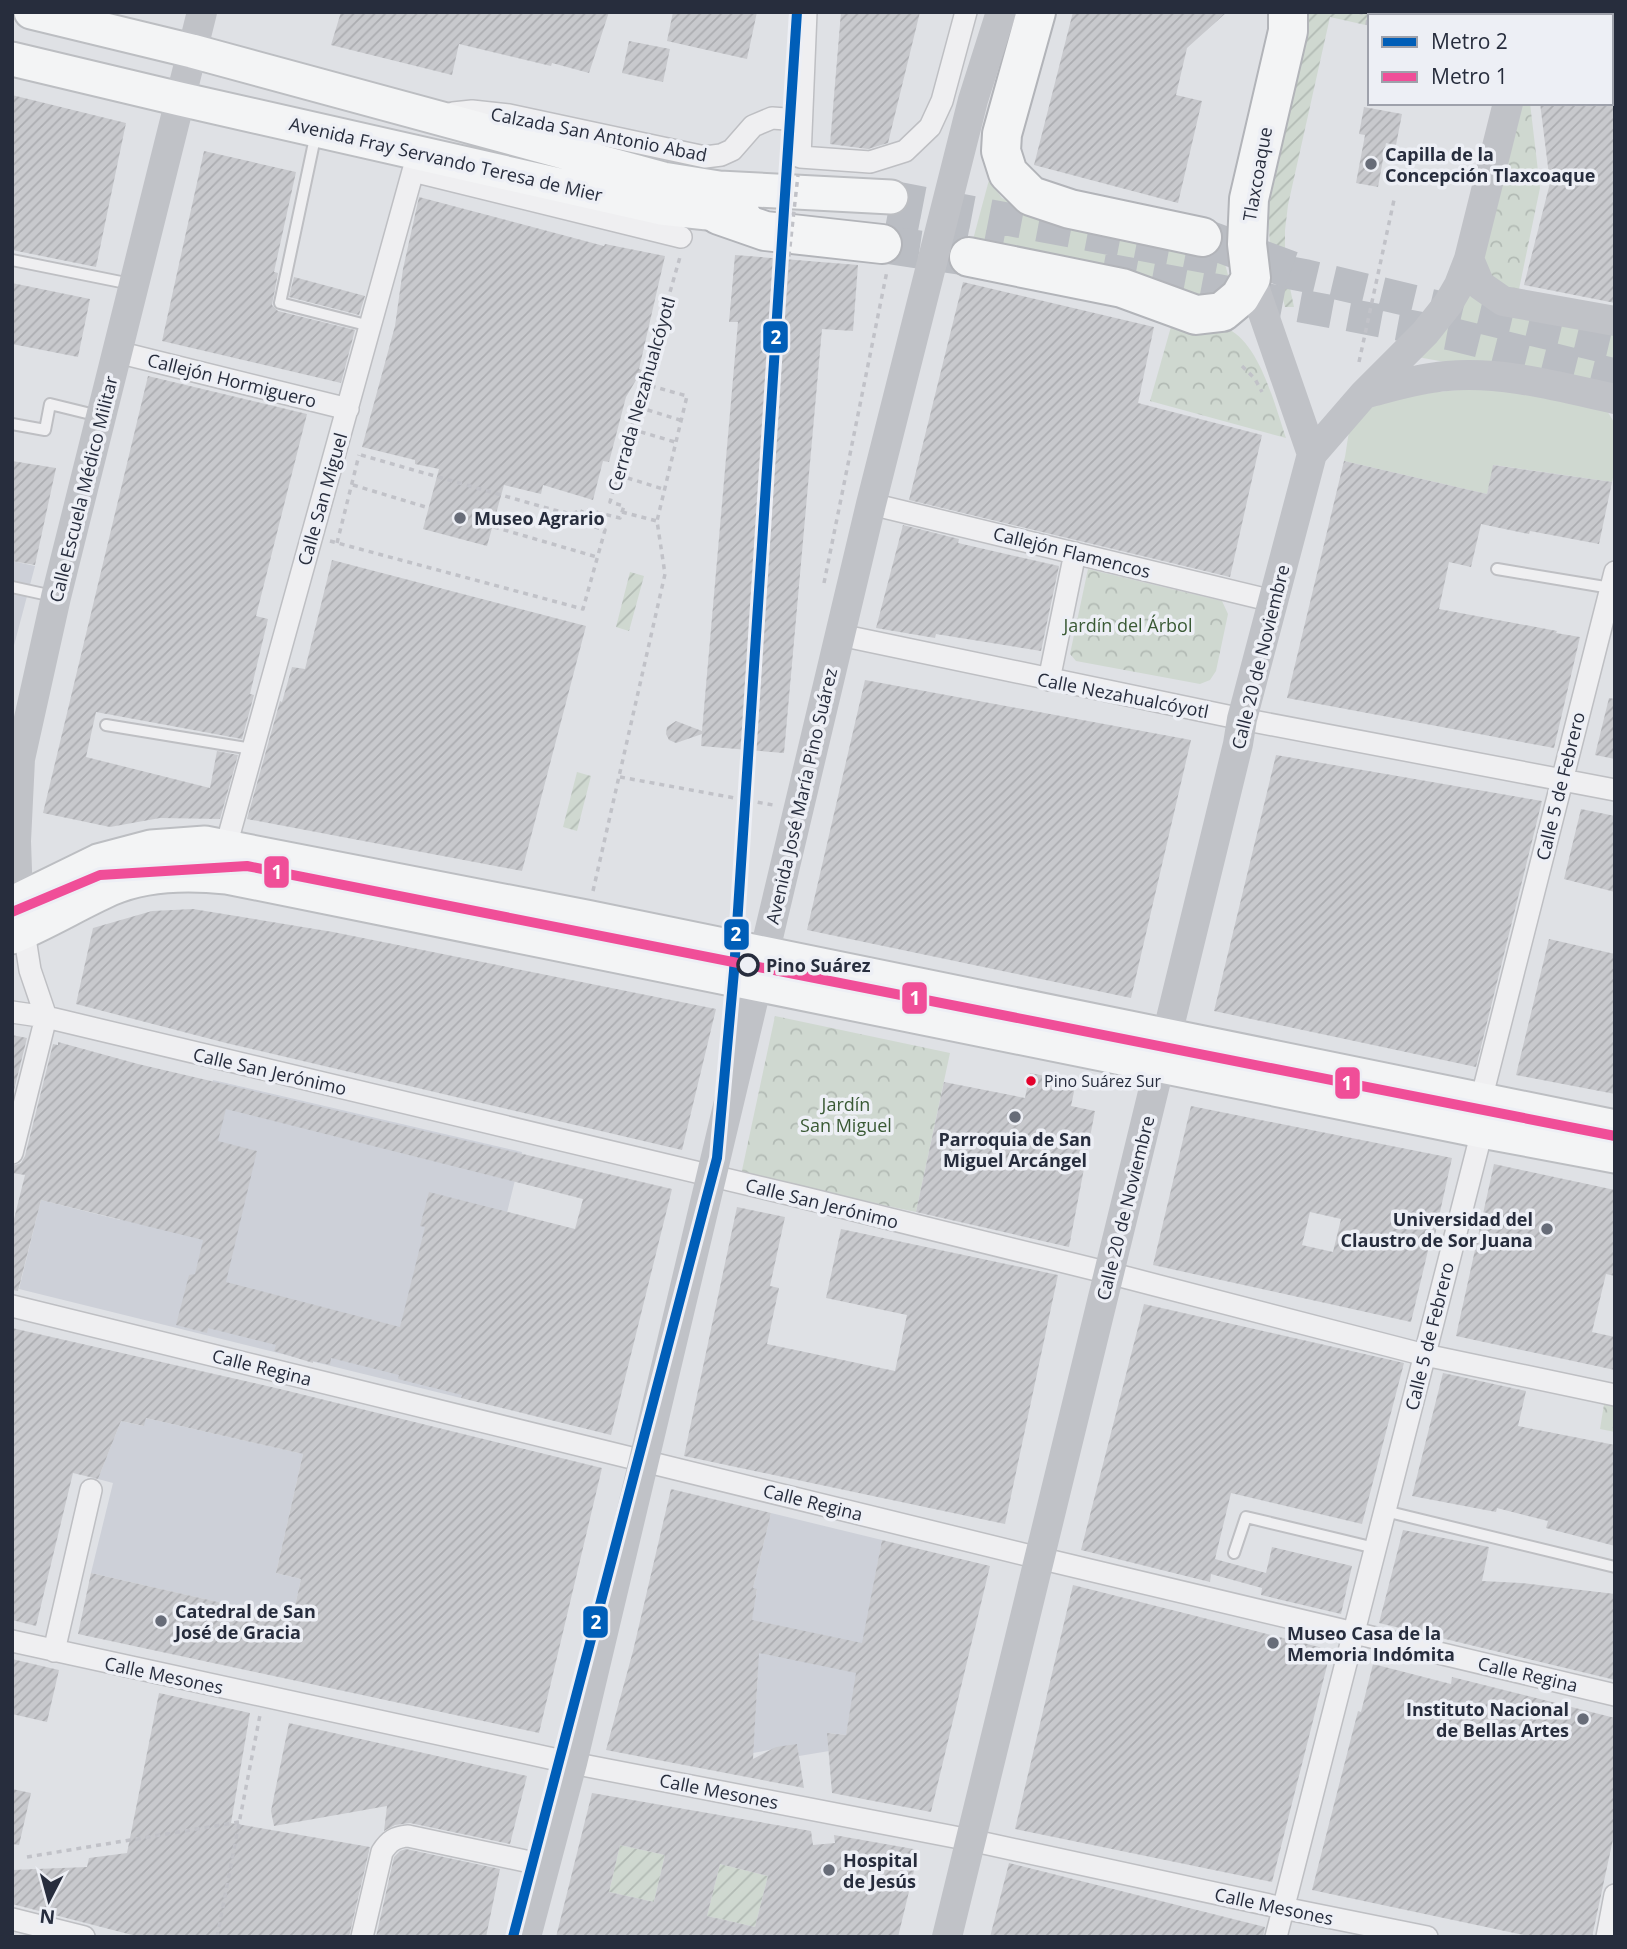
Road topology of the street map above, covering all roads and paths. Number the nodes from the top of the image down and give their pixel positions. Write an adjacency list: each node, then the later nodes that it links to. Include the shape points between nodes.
1 (32, 12): 17 (main road, Avenida Fray Servando Teresa de Mier)
2 (202, 12): 17 (main road, Calle Escuela Médico Militar)
3 (806, 12): 22 (street)
4 (966, 12): 22 (street, via 942,102 930,127 905,151 870,162 800,157)
5 (1001, 12): 57 (main road, Avenida José María Pino Suárez, via 973,100)
6 (1036, 12): 30 (highway, via 1002,134 1001,151 1008,173 1031,196 1070,209)
7 (1262, 12): 34 (highway, via 1260,51 1231,164)
8 (1288, 12): 34 (highway, Tlaxcoaque, via 1249,199)
9 (1358, 12): 12 (path)
10 (1435, 12): 13 (path)
11 (1470, 12): 14 (path)
12 (1369, 13)
13 (1446, 14)
14 (1476, 14)
15 (1368, 19): 16 (path)
16 (1367, 25)
17 (191, 51): 19 (main road, Calle Escuela Médico Militar); 21 (main road, Avenida Fray Servando Teresa de Mier)
18 (12, 59): 19 (main road, Avenida Fray Servando Teresa de Mier)
19 (180, 99): 23 (main road, Avenida Fray Servando Teresa de Mier); 35 (main road, Calle Escuela Médico Militar)
20 (1508, 105): 32 (main road)
21 (427, 117): 22 (street, Calzada San Antonio Abad, via 472,111 509,115 705,157 722,156 753,126 772,118); 28 (main road, Avenida Fray Servando Teresa de Mier)
22 (800, 120)
23 (317, 130): 24 (main road, Avenida Fray Servando Teresa de Mier); 37 (lane, via 280,303)
24 (417, 162): 27 (main road, Avenida Fray Servando Teresa de Mier); 29 (street); 37 (street, Calle San Miguel)
25 (798, 175): 38 (path, bridge)
26 (1394, 200): 40 (path)
27 (719, 215): 28 (highway, via 765,231)
28 (887, 233): 70 (path)
29 (681, 237): 42 (path, Cerrada Nezahualcóyotl, via 679,266)
30 (1202, 237)
31 (969, 257): 34 (highway, via 1122,288 1196,315 1222,312 1240,297)
32 (1469, 259): 36 (main road, via 1480,285 1503,300); 44 (main road, via 1448,304)
33 (12, 260): 35 (lane)
34 (1249, 261): 53 (main road, Tlaxcoaque)
35 (134, 285): 39 (main road, Calle Escuela Médico Militar)
36 (1615, 321)
37 (370, 326): 47 (street, Calle San Miguel)
38 (780, 336)
39 (117, 352): 47 (street, Callejón Hormiguero); 48 (main road, Calle Escuela Médico Militar)
40 (1359, 364)
41 (1242, 366): 43 (path)
42 (645, 384): 46 (path, Cerrada Nezahualcóyotl); 49 (path, via 687,396)
43 (1263, 393)
44 (1364, 394): 45 (main road, via 1406,382 1486,376 1532,380); 53 (main road)
45 (1615, 399)
46 (638, 407): 49 (path); 51 (path, Cerrada Nezahualcóyotl)
47 (348, 409): 63 (street, Calle San Miguel)
48 (101, 417): 50 (lane, via 50,404 45,430); 71 (main road, Calle Escuela Médico Militar)
49 (680, 420): 52 (path)
50 (12, 424)
51 (631, 429): 52 (path); 54 (path, Cerrada Nezahualcóyotl)
52 (674, 442): 56 (path)
53 (1312, 454): 72 (main road, Calle 20 de Noviembre)
54 (618, 475): 56 (path); 60 (path, Cerrada Nezahualcóyotl, via 610,502 624,506)
55 (353, 485): 58 (path); 59 (path, via 358,454 563,512); 64 (path)
56 (663, 489): 61 (path)
57 (871, 504): 65 (street, Callejón Flamencos); 73 (main road, Avenida José María Pino Suárez)
58 (429, 508)
59 (583, 509): 60 (path, Cerrada Nezahualcóyotl, via 620,518); 66 (path, via 578,522 605,530)
60 (622, 512): 61 (path)
61 (657, 521): 78 (path, via 665,574)
62 (494, 527): 66 (path)
63 (311, 536): 64 (path); 77 (street, Calle San Miguel)
64 (337, 543): 66 (path, via 583,609)
65 (1075, 553): 72 (street, Callejón Flamencos); 74 (street)
66 (597, 557)
67 (1497, 569): 68 (lane)
68 (1613, 580): 79 (street, Calle 5 de Febrero)
69 (12, 587): 71 (lane)
70 (823, 588)
71 (56, 597): 84 (main road, Calle Escuela Médico Militar, via 20,759)
72 (1273, 601): 75 (main road, Calle 20 de Noviembre)
73 (839, 635): 74 (street, Calle Nezahualcóyotl); 85 (main road, Avenida José María Pino Suárez)
74 (1049, 680): 75 (street, Calle Nezahualcóyotl)
75 (1242, 719): 79 (street, Calle Nezahualcóyotl); 88 (main road, Calle 20 de Noviembre)
76 (106, 724): 77 (lane)
77 (252, 749): 82 (street, Calle San Miguel)
78 (620, 777): 81 (path); 83 (path)
79 (1562, 779): 80 (street, Calle Nezahualcóyotl); 89 (street, Calle 5 de Febrero)
80 (1615, 790)
81 (779, 806)
82 (226, 846): 83 (main road); 84 (main road, via 178,843 98,861)
83 (586, 917): 85 (main road)
84 (16, 918): 85 (main road, via 158,877 205,875); 87 (street)
85 (760, 969): 88 (main road); 93 (main road, Avenida José María Pino Suárez)
86 (12, 1012): 87 (street, Calle San Jerónimo)
87 (46, 1017): 91 (street); 93 (street, Calle San Jerónimo)
88 (1164, 1050): 89 (main road); 94 (main road, Calle 20 de Noviembre)
89 (1481, 1115): 90 (main road); 92 (main road); 96 (street, Calle 5 de Febrero)
90 (1615, 1127)
91 (12, 1153)
92 (1615, 1156)
93 (713, 1176): 94 (street, Calle San Jerónimo); 98 (main road, Avenida José María Pino Suárez)
94 (1109, 1273): 96 (street, Calle San Jerónimo); 103 (main road, Calle 20 de Noviembre)
95 (12, 1306): 98 (street, Calle Regina)
96 (1425, 1356): 97 (street, Calle San Jerónimo); 100 (street, Calle 5 de Febrero)
97 (1615, 1395)
98 (645, 1460): 103 (street, Calle Regina); 110 (main road, Avenida José María Pino Suárez)
99 (91, 1490): 107 (street)
100 (1385, 1511): 101 (street, Calle 5 de Febrero); 104 (lane)
101 (1375, 1548): 102 (lane, via 1246,1517); 105 (street, Calle 5 de Febrero)
102 (1234, 1553)
103 (1040, 1558): 105 (street, Calle Regina); 112 (main road, Calle 20 de Noviembre)
104 (1615, 1567)
105 (1354, 1633): 108 (street, Calle Regina); 116 (street, Calle 5 de Febrero)
106 (12, 1641): 107 (street, Calle Mesones)
107 (54, 1651): 109 (street, Calle Mesones)
108 (1615, 1695)
109 (264, 1697): 110 (street, Calle Mesones); 111 (path)
110 (572, 1763): 112 (street, Calle Mesones); 114 (main road, Avenida José María Pino Suárez)
111 (239, 1822): 113 (path); 119 (path)
112 (970, 1839): 116 (street, Calle Mesones); 122 (main road, Calle 20 de Noviembre)
113 (27, 1857)
114 (544, 1865): 120 (street, via 397,1837 382,1853); 121 (main road, Avenida José María Pino Suárez)
115 (1615, 1895): 125 (street)
116 (1283, 1908): 123 (street, Calle 5 de Febrero); 124 (street, Calle Mesones)
117 (12, 1919): 118 (street)
118 (84, 1937)
119 (217, 1937)
120 (362, 1937)
121 (526, 1937)
122 (947, 1937)
123 (1276, 1937)
124 (1427, 1937)
125 (1607, 1937)

